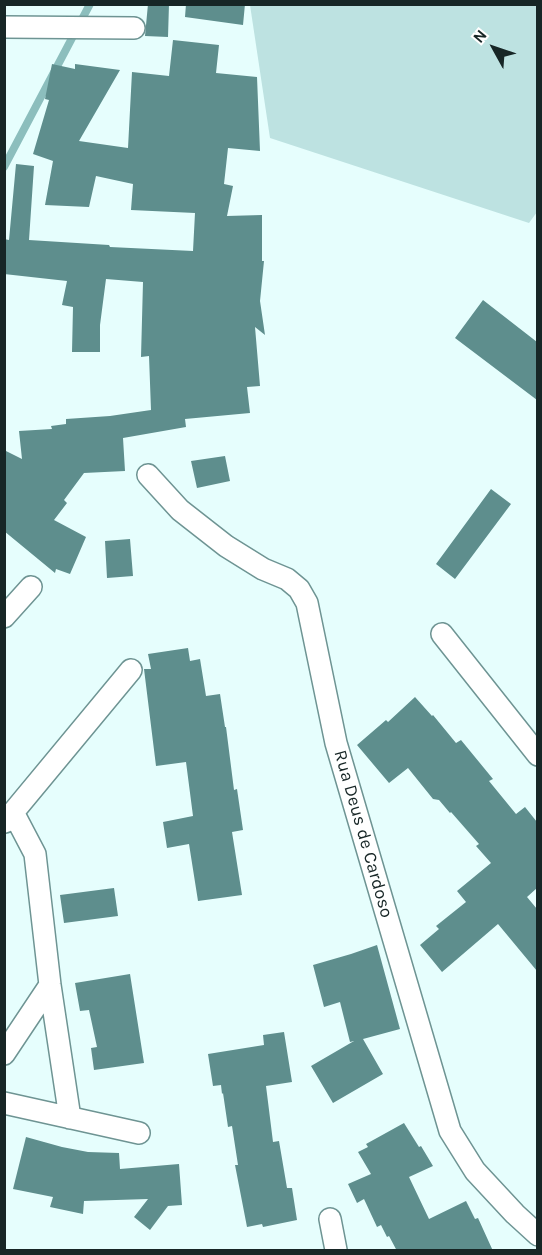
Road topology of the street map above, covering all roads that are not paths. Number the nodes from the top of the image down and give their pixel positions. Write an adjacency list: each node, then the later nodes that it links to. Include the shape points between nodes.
1 (4, 27): 2 (street)
2 (134, 28)
3 (148, 475): 16 (street, Rua Deus de Cardoso, via 180,510 226,546 287,579 307,603 336,742 450,1131 475,1171)
4 (31, 587): 5 (street)
5 (4, 616)
6 (442, 634): 8 (street)
7 (131, 670): 9 (street)
8 (537, 755)
9 (9, 817): 10 (street, via 35,854)
10 (50, 985): 11 (street); 13 (street)
11 (4, 1053)
12 (4, 1103): 13 (street)
13 (70, 1118): 14 (street)
14 (139, 1133)
15 (330, 1219): 17 (street)
16 (537, 1234)
17 (336, 1251)

